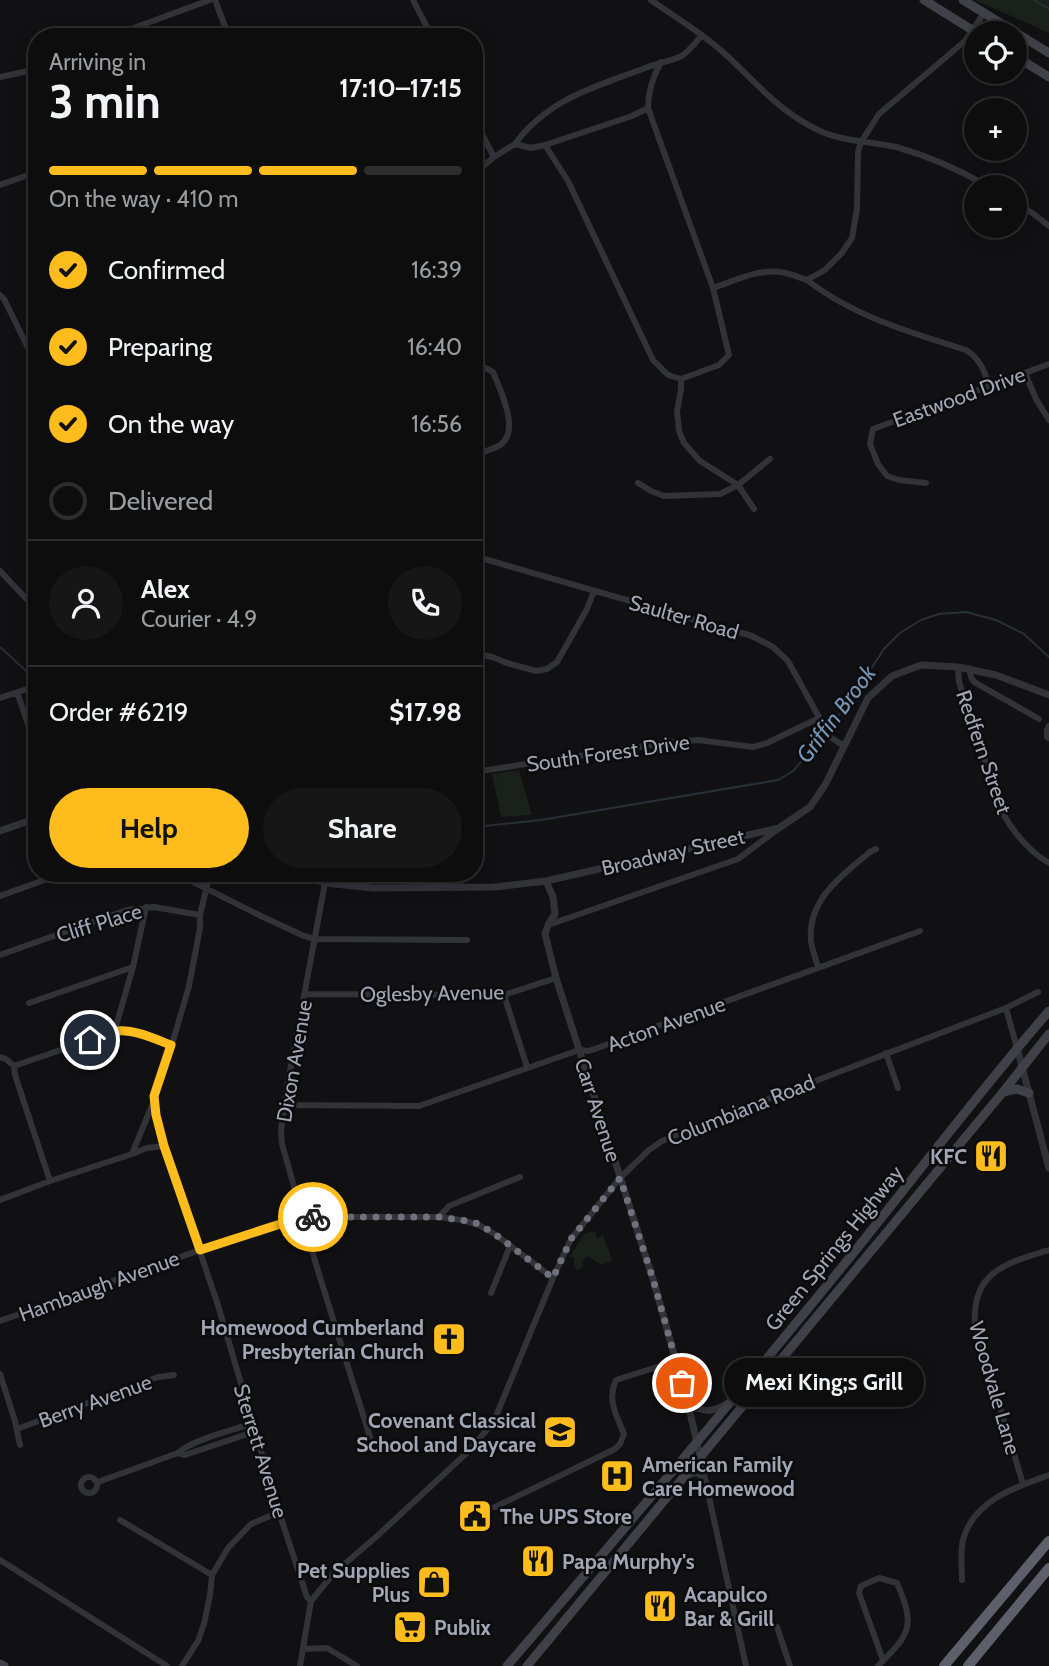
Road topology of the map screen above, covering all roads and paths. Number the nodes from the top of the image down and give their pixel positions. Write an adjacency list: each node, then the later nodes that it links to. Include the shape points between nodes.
1 (212, 0): 9 (street); 10 (street)
2 (413, 0): 11 (street)
3 (651, 0): 12 (street)
4 (923, 0): 8 (main road)
5 (963, 0): 6 (main road)
6 (984, 13): 7 (street); 14 (main road)
7 (980, 21)
8 (964, 26)
9 (134, 28)
10 (225, 28)
11 (427, 28)
12 (702, 36): 15 (street, via 683,56); 22 (street, via 781,108 820,131)
13 (964, 42): 22 (street, via 879,114)
14 (1049, 53)
15 (661, 62): 20 (street, via 651,81); 23 (street, via 560,102 527,127)
16 (1027, 63): 18 (main road)
17 (28, 71): 19 (street)
18 (1049, 76)
19 (0, 77)
20 (648, 108): 24 (street); 33 (street)
21 (483, 136): 25 (street)
22 (861, 142): 28 (street, via 896,147); 32 (street, via 852,238 825,270)
23 (515, 144): 24 (street); 25 (street)
24 (545, 145): 39 (street, via 568,181 653,360 668,375)
25 (494, 157): 26 (street)
26 (483, 166)
27 (28, 175): 29 (street)
28 (968, 175)
29 (0, 185)
30 (1027, 210): 31 (street)
31 (1049, 226)
32 (807, 280): 33 (street, via 769,271); 40 (street, via 822,292 901,330 966,350 982,367)
33 (713, 288): 39 (street, via 729,355 719,365)
34 (0, 295): 35 (street)
35 (28, 347)
36 (1049, 364): 38 (street, Eastwood Drive)
37 (483, 368): 42 (street, via 493,373 510,419 508,436 501,445)
38 (1025, 373): 40 (street, Eastwood Drive); 41 (street)
39 (681, 379): 46 (street, via 677,412 684,443 700,461)
40 (989, 385): 45 (street, Eastwood Drive, via 873,429 870,444 887,476)
41 (1049, 420)
42 (483, 452)
43 (770, 460): 46 (street)
44 (638, 483): 46 (street, via 664,496 720,494)
45 (926, 483)
46 (738, 485): 47 (street)
47 (754, 509)
48 (483, 559): 50 (street, Saulter Road)
49 (0, 571): 51 (street)
50 (594, 591): 52 (street, via 557,662 547,669 536,671); 60 (street, Saulter Road, via 773,646 788,661)
51 (28, 601)
52 (483, 655)
53 (958, 667): 54 (street, Broadway Street); 64 (street, Broadway Street, via 921,665 892,676 868,698); 70 (street, Redfern Street, via 1003,812 1024,843)
54 (969, 668): 57 (street, Broadway Street); 59 (street, via 974,682)
55 (27, 689): 56 (street)
56 (17, 692): 58 (street); 61 (street)
57 (1049, 695)
58 (0, 698)
59 (1039, 719)
60 (821, 722): 64 (street, Saulter Road, via 830,737); 65 (street, South Forest Drive, via 753,747 698,740 671,742)
61 (28, 724)
62 (1049, 726): 63 (street)
63 (1049, 738)
64 (844, 746): 67 (street, Broadway Street, via 810,807)
65 (483, 771)
66 (28, 821): 68 (street)
67 (779, 828): 71 (street, Broadway Street); 81 (street, via 738,859)
68 (0, 831)
69 (876, 849): 87 (street, via 833,882 815,912 811,941)
70 (1049, 863)
71 (546, 881): 76 (street, Broadway Street, via 453,888); 81 (street, Carr Avenue, via 555,914)
72 (40, 882): 78 (street)
73 (192, 882): 77 (street)
74 (208, 882): 77 (street)
75 (322, 882): 76 (street, Broadway Street)
76 (325, 883): 83 (street, Dixon Avenue)
77 (206, 889): 80 (street); 83 (street)
78 (0, 896)
79 (146, 907): 80 (street, Cliff Place); 85 (street, Cliff Place); 86 (street)
80 (200, 915): 97 (street, via 189,986)
81 (548, 925): 88 (street, Carr Avenue, via 545,934)
82 (920, 931): 87 (street, Acton Avenue)
83 (315, 939): 84 (street); 90 (street, Dixon Avenue)
84 (467, 940)
85 (0, 955)
86 (134, 967): 92 (street); 95 (street)
87 (818, 968): 99 (street, Acton Avenue, via 587,1052)
88 (556, 978): 91 (street, Oglesby Avenue); 99 (street, Carr Avenue)
89 (1038, 992): 93 (street, Columbiana Road)
90 (305, 994): 91 (street, Oglesby Avenue); 109 (street, Dixon Avenue)
91 (504, 995): 104 (street)
92 (29, 1003)
93 (1006, 1008): 98 (street); 100 (street, Columbiana Road)
94 (1049, 1011): 98 (main road, Green Springs Highway)
95 (116, 1031): 97 (street); 102 (street)
96 (1049, 1034): 103 (main road, Green Springs Highway)
97 (171, 1045): 108 (street)
98 (1017, 1048): 103 (street); 128 (main road, Green Springs Highway)
99 (579, 1050): 104 (street, Acton Avenue); 114 (street, Carr Avenue)
100 (886, 1053): 105 (street); 114 (street, Columbiana Road, via 662,1141)
101 (0, 1057): 102 (street)
102 (14, 1066): 115 (street)
103 (1022, 1067): 106 (main road, Green Springs Highway); 107 (street)
104 (527, 1068): 109 (street, Acton Avenue, via 419,1106)
105 (898, 1088)
106 (1003, 1092): 107 (main road, via 1017,1089); 138 (main road, Green Springs Highway)
107 (1029, 1093): 112 (street)
108 (155, 1098): 110 (street, Sterrett Avenue); 111 (street)
109 (285, 1105): 117 (street, Dixon Avenue, via 282,1144)
110 (164, 1146): 111 (street); 120 (street, Sterrett Avenue)
111 (132, 1154): 115 (street)
112 (1049, 1168)
113 (520, 1177): 118 (street, via 449,1206)
114 (620, 1178): 122 (street, Columbiana Road, via 571,1239); 125 (street, Carr Avenue)
115 (50, 1181): 116 (street)
116 (0, 1200)
117 (302, 1217): 118 (street, Hambaugh Avenue); 120 (street, Hambaugh Avenue); 132 (street, Dixon Avenue)
118 (439, 1217): 119 (street, Hambaugh Avenue, via 479,1224)
119 (510, 1246): 122 (street, Hambaugh Avenue); 123 (street)
120 (200, 1250): 124 (street, Hambaugh Avenue); 130 (street, Sterrett Avenue)
121 (1049, 1250): 143 (street, Woodvale Lane, via 992,1274 981,1287 974,1309)
122 (553, 1278): 152 (street, Columbiana Road, via 494,1421 477,1443 334,1573)
123 (491, 1293)
124 (0, 1321)
125 (676, 1361): 129 (street, Carr Avenue); 144 (street, via 616,1380 611,1399 624,1434 615,1449)
126 (0, 1374): 131 (street)
127 (174, 1375): 131 (street, Berry Avenue)
128 (733, 1400): 129 (street, via 709,1411); 134 (main road, Green Springs Highway)
129 (688, 1404): 134 (street, Carr Avenue)
130 (254, 1427): 133 (street); 136 (street); 145 (street, Sterrett Avenue)
131 (17, 1429): 135 (street)
132 (370, 1437)
133 (207, 1438): 136 (street); 137 (street)
134 (698, 1443): 138 (street, Carr Avenue); 160 (main road, Green Springs Highway)
135 (20, 1445)
136 (210, 1446): 137 (street)
137 (178, 1453): 141 (street)
138 (700, 1456): 140 (main road, Green Springs Highway); 142 (street, Carr Avenue)
139 (1049, 1475): 143 (street)
140 (680, 1481): 142 (street, via 698,1473); 161 (main road, Green Springs Highway)
141 (98, 1482)
142 (706, 1482): 162 (street, Carr Avenue)
143 (1023, 1484): 151 (street, via 983,1508 971,1523 964,1540)
144 (495, 1507)
145 (279, 1512): 150 (street, via 251,1524 238,1536); 152 (street, Sterrett Avenue)
146 (120, 1520): 150 (street)
147 (1049, 1542): 164 (highway)
148 (0, 1560): 156 (street)
149 (1049, 1568): 165 (highway)
150 (212, 1575): 157 (street, via 204,1624)
151 (962, 1580)
152 (311, 1601): 154 (street, Columbiana Road)
153 (776, 1627): 163 (street)
154 (303, 1649): 158 (street, Columbiana Road); 159 (street, via 327,1648)
155 (881, 1663): 155 (street, via 908,1629 897,1583 879,1578 861,1586 859,1593)
156 (167, 1666)
157 (182, 1666)
158 (300, 1666)
159 (357, 1666)
160 (507, 1666)
161 (527, 1666)
162 (746, 1666)
163 (790, 1666)
164 (944, 1666)
165 (968, 1666)

